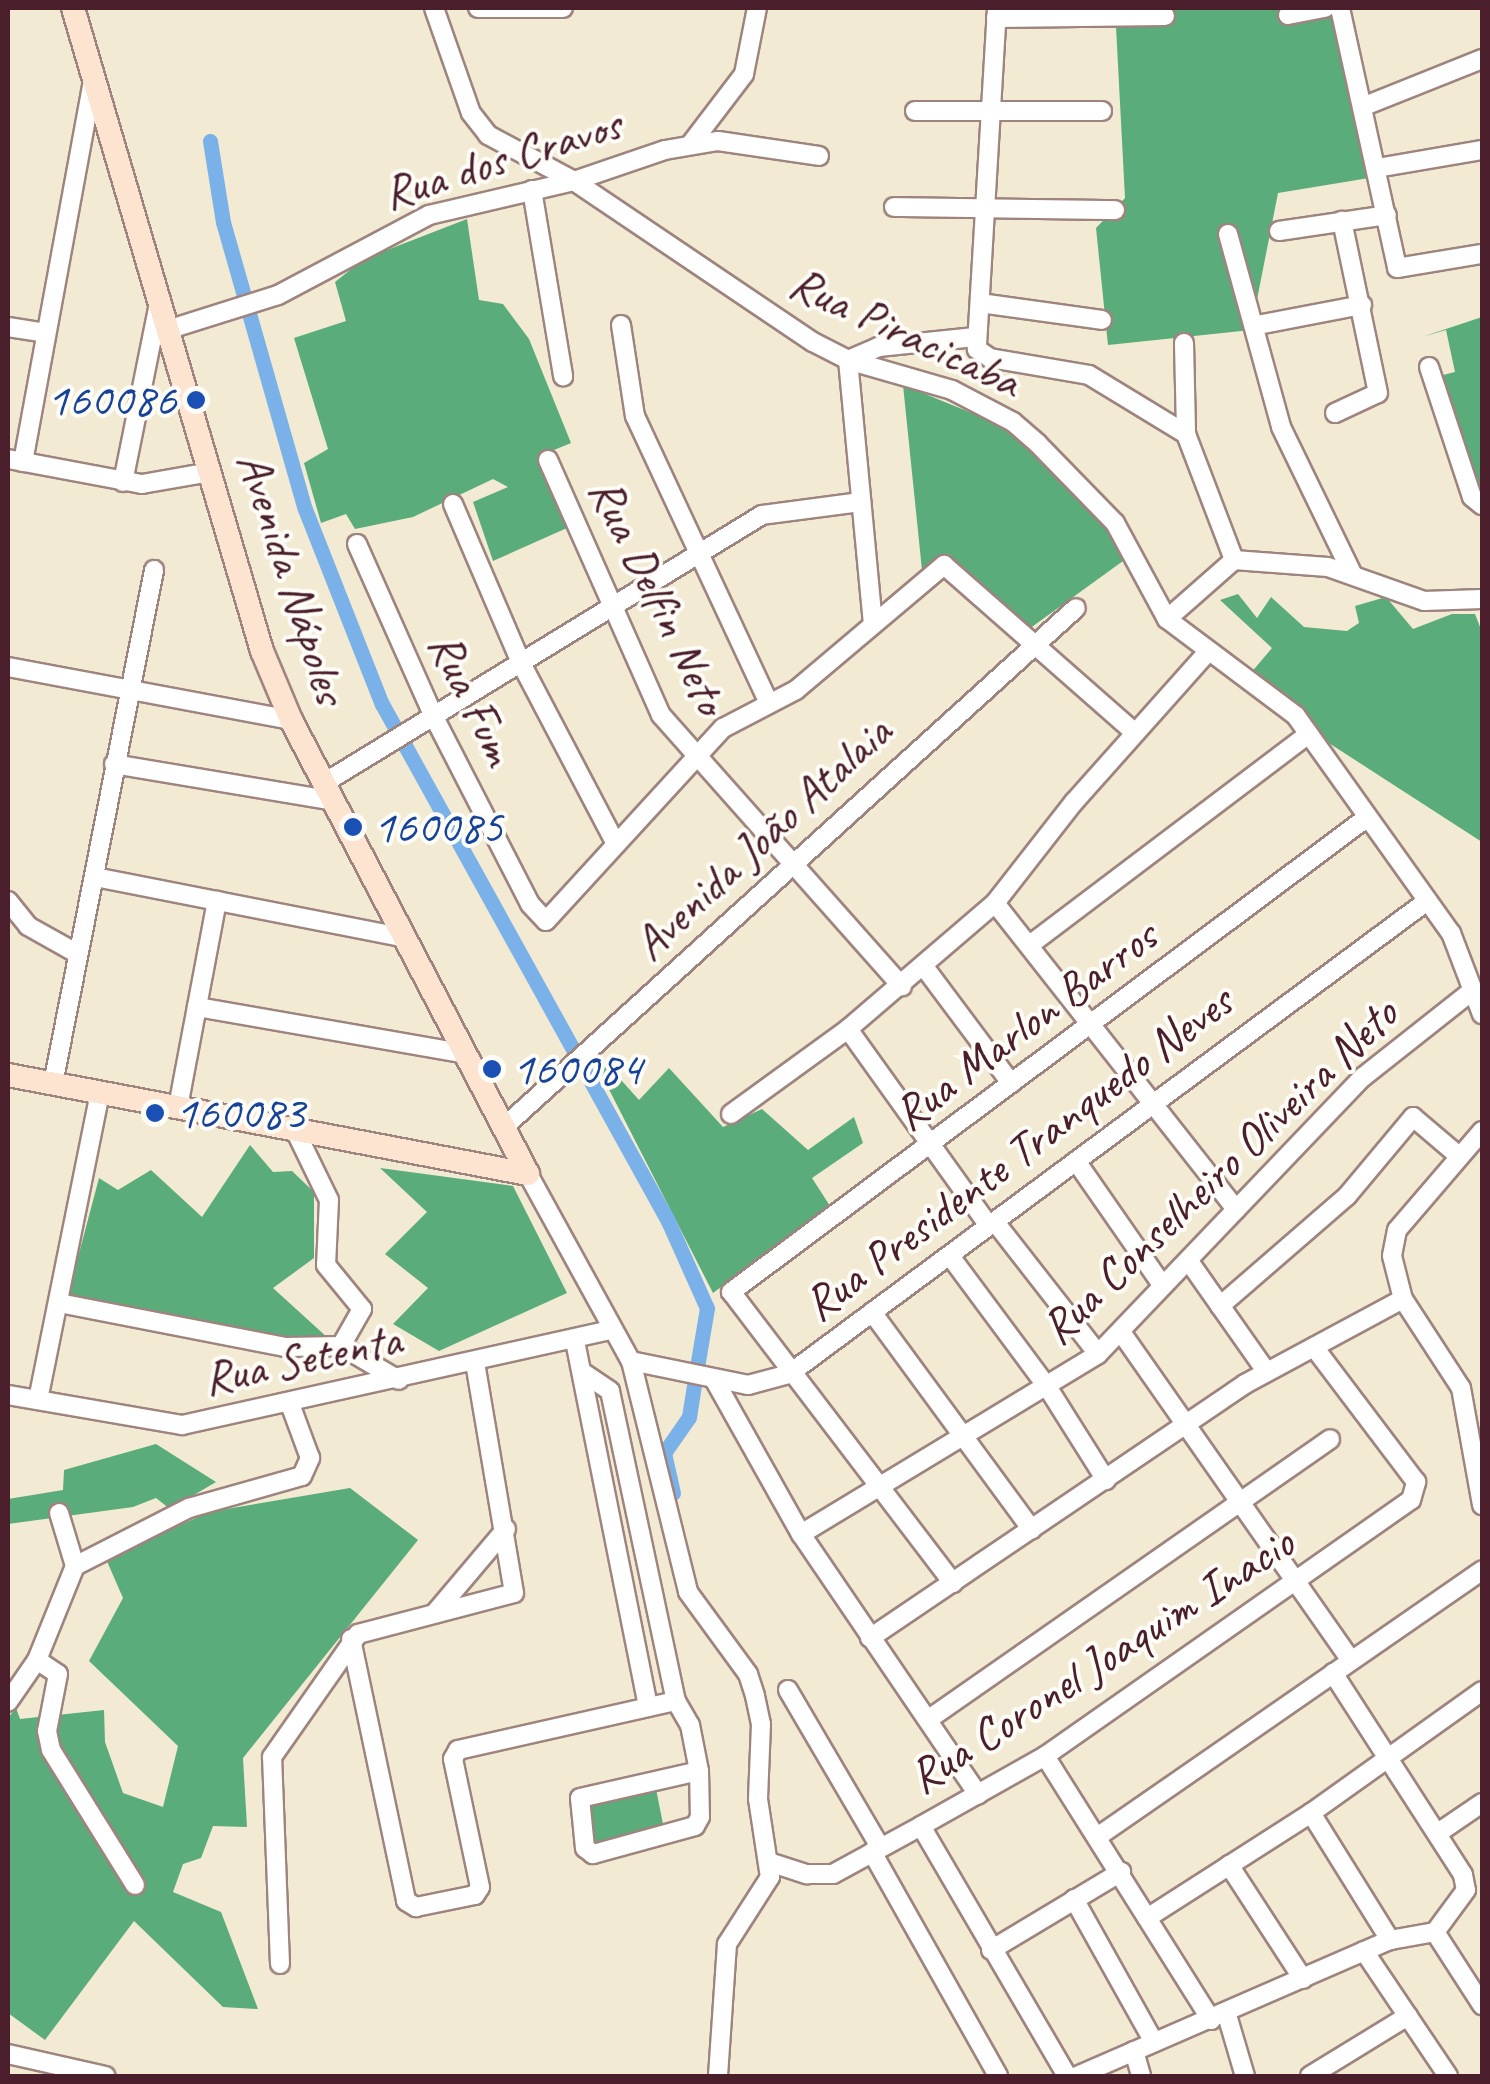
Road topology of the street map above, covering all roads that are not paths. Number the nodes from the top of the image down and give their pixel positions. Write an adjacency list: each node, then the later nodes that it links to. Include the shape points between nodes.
1 (73, 8): 12 (main road, Avenida Nápoles)
2 (434, 8): 21 (street, Rua Piracicaba, via 478,126)
3 (478, 8): 4 (street)
4 (563, 8)
5 (757, 8): 17 (street, via 744,74)
6 (1325, 8): 10 (street)
7 (1340, 8): 13 (street)
8 (997, 13): 9 (street); 16 (street)
9 (1165, 16)
10 (1288, 16)
11 (1482, 59): 13 (street)
12 (94, 76): 31 (main road, Avenida Nápoles); 39 (street)
13 (1362, 106): 20 (street)
14 (915, 111): 16 (street)
15 (1102, 111): 16 (street)
16 (989, 114): 24 (street)
17 (690, 144): 19 (street, Rua dos Cravos, via 748,143); 21 (street, Rua dos Cravos)
18 (1482, 150): 20 (street)
19 (819, 156)
20 (1377, 168): 26 (street)
21 (574, 181): 22 (street, Rua dos Cravos); 42 (street, Rua Piracicaba, via 714,279)
22 (532, 190): 38 (street, Rua dos Cravos, via 429,215 249,306); 44 (street)
23 (894, 207): 24 (street)
24 (982, 209): 25 (street); 32 (street)
25 (1116, 210)
26 (1387, 215): 27 (street); 30 (street, via 1398,268)
27 (1342, 221): 28 (street); 33 (street)
28 (1279, 231)
29 (1228, 234): 36 (street)
30 (1482, 254)
31 (159, 302): 38 (main road, Avenida Nápoles); 50 (street)
32 (980, 304): 34 (street); 40 (street)
33 (1362, 305): 36 (street); 45 (street, via 1378,393)
34 (1102, 320)
35 (621, 325): 55 (street, via 635,416)
36 (1258, 325): 58 (street, via 1281,427)
37 (8, 327): 39 (street)
38 (167, 330): 49 (main road, Avenida Nápoles)
39 (46, 333): 47 (street)
40 (976, 343): 42 (street, via 878,348); 46 (street, via 990,358 1090,375)
41 (1184, 343): 46 (street)
42 (848, 360): 51 (street); 62 (street, Rua Piracicaba, via 952,390 1012,422 1115,523)
43 (1429, 367): 53 (street, via 1472,497)
44 (563, 376)
45 (1335, 413)
46 (1186, 434): 56 (street)
47 (15, 460): 50 (street)
48 (548, 460): 60 (street, Rua Delfin Neto)
49 (211, 472): 50 (street); 71 (main road, Avenida Nápoles, via 256,633)
50 (123, 482)
51 (860, 502): 55 (street, via 775,509); 63 (street)
52 (453, 504): 66 (street)
53 (1482, 505)
54 (357, 544): 70 (street, Rua Fum)
55 (695, 553): 60 (street); 69 (street)
56 (1234, 560): 58 (street); 62 (street)
57 (154, 570): 68 (street)
58 (1352, 573): 59 (street, via 1424,601)
59 (1482, 600)
60 (612, 607): 66 (street); 74 (street, Rua Delfin Neto, via 661,715)
61 (1076, 608): 64 (street, Avenida João Atalaia)
62 (1167, 619): 65 (street, Rua Piracicaba)
63 (873, 624): 64 (street, via 951,566); 69 (street, via 829,666)
64 (1034, 642): 72 (street); 79 (street, Avenida João Atalaia)
65 (1206, 654): 72 (street); 73 (street, Rua Piracicaba, via 1284,705)
66 (522, 664): 70 (street); 78 (street)
67 (8, 669): 68 (street)
68 (128, 690): 71 (street); 75 (street)
69 (769, 703): 74 (street, via 738,717)
70 (433, 715): 76 (street); 78 (street, Rua Fum, via 530,904 546,921)
71 (291, 720): 76 (main road, Avenida Nápoles)
72 (1134, 732): 84 (street)
73 (1309, 734): 77 (street, Rua Piracicaba); 86 (street)
74 (693, 756): 78 (street); 79 (street, Rua Delfin Neto)
75 (114, 764): 76 (street); 80 (street)
76 (329, 792): 85 (main road, Avenida Nápoles)
77 (1365, 820): 83 (street, Rua Piracicaba); 93 (street, Rua Marlon Barros)
78 (616, 844)
79 (794, 864): 89 (street, Rua Delfin Neto); 104 (street, Avenida João Atalaia)
80 (95, 877): 81 (street); 87 (street)
81 (217, 900): 85 (street); 91 (street)
82 (8, 901): 87 (street, via 38,934)
83 (1427, 901): 90 (street, Rua Piracicaba, via 1451,934); 100 (street, Rua Presidente Tranquedo Neves)
84 (995, 904): 86 (street); 88 (street)
85 (406, 938): 95 (main road, Avenida Nápoles)
86 (1030, 944): 93 (street)
87 (78, 954): 97 (street)
88 (924, 968): 89 (street); 98 (street)
89 (902, 986): 94 (street)
90 (1474, 990): 92 (street, Rua Piracicaba); 110 (street, Rua Conselheiro Oliveira Neto, via 1389,1052)
91 (197, 1007): 95 (street); 101 (street)
92 (1482, 1014)
93 (1094, 1024): 98 (street, Rua Marlon Barros); 100 (street)
94 (848, 1030): 102 (street); 106 (street)
95 (466, 1054): 104 (main road, Avenida Nápoles)
96 (8, 1076): 97 (main road)
97 (52, 1084): 99 (main road)
98 (1011, 1084): 106 (street, Rua Marlon Barros)
99 (100, 1093): 101 (main road); 116 (street)
100 (1153, 1105): 108 (street, Rua Presidente Tranquedo Neves); 110 (street)
101 (178, 1107): 103 (main road)
102 (731, 1114)
103 (294, 1126): 109 (main road); 122 (street, via 329,1200 326,1265 362,1309)
104 (504, 1127): 109 (main road, Avenida Nápoles)
105 (1482, 1130): 107 (street)
106 (932, 1144): 111 (street); 129 (street, Rua Marlon Barros, via 731,1292)
107 (1458, 1156): 115 (street, via 1398,1230 1392,1256); 117 (street, via 1413,1117 1347,1196)
108 (1076, 1162): 111 (street, Rua Presidente Tranquedo Neves); 114 (street)
109 (528, 1174): 119 (street, Avenida Nápoles)
110 (1236, 1209): 113 (street, Rua Conselheiro Oliveira Neto)
111 (992, 1224): 112 (street, Rua Presidente Tranquedo Neves); 124 (street)
112 (950, 1256): 118 (street, Rua Presidente Tranquedo Neves); 132 (street)
113 (1188, 1260): 114 (street, Rua Conselheiro Oliveira Neto); 117 (street)
114 (1162, 1286): 120 (street, Rua Conselheiro Oliveira Neto)
115 (1402, 1299): 123 (street); 137 (street, via 1461,1388)
116 (59, 1303): 122 (street, via 286,1347); 134 (street)
117 (1220, 1306): 127 (street)
118 (872, 1312): 129 (street, Rua Presidente Tranquedo Neves); 138 (street)
119 (612, 1330): 121 (street, Rua Setenta); 125 (street, Avenida Nápoles)
120 (1121, 1332): 124 (street, Rua Conselheiro Oliveira Neto); 136 (street)
121 (575, 1340): 126 (street, Rua Setenta); 128 (street)
122 (341, 1346): 130 (street)
123 (1314, 1347): 127 (street); 151 (street, Rua Coronel Joaquim Inacio, via 1416,1482 1411,1500)
124 (1098, 1354): 132 (street, Rua Conselheiro Oliveira Neto)
125 (631, 1360): 131 (street, Rua Presidente Tranquedo Neves); 174 (street, Avenida Nápoles, via 688,1592 748,1674 755,1696 761,1724 758,1799)
126 (476, 1363): 130 (street, Rua Setenta); 145 (street)
127 (1266, 1370): 136 (street)
128 (585, 1374): 160 (street, via 610,1391); 162 (street)
129 (788, 1374): 131 (street, Rua Presidente Tranquedo Neves, via 748,1385); 141 (street)
130 (399, 1380): 135 (street, Rua Setenta)
131 (715, 1381): 147 (street)
132 (1048, 1388): 138 (street, Rua Conselheiro Oliveira Neto); 140 (street)
133 (8, 1394): 134 (street, Rua Setenta)
134 (38, 1400): 135 (street, Rua Setenta, via 170,1426)
135 (290, 1404): 148 (street, via 310,1458 302,1476 189,1508)
136 (1190, 1423): 140 (street); 142 (street)
137 (1476, 1426): 143 (street)
138 (966, 1438): 141 (street, Rua Conselheiro Oliveira Neto); 146 (street)
139 (1330, 1439): 142 (street, Rua Coronel Joaquim Inacio)
140 (1106, 1480): 146 (street)
141 (878, 1488): 147 (street, Rua Conselheiro Oliveira Neto); 150 (street)
142 (1242, 1502): 151 (street); 163 (street, Rua Coronel Joaquim Inacio)
143 (1482, 1503)
144 (59, 1513): 148 (street)
145 (506, 1529): 152 (street); 152 (street, via 514,1593)
146 (1032, 1530): 150 (street)
147 (802, 1534): 153 (street)
148 (75, 1566): 155 (street)
149 (1482, 1570): 156 (street)
150 (953, 1582): 153 (street)
151 (1297, 1582): 156 (street); 164 (street, Rua Coronel Joaquim Inacio)
152 (435, 1614): 154 (street, via 372,1627)
153 (870, 1638): 163 (street)
154 (351, 1639): 162 (street, via 406,1901 416,1907 475,1895 480,1887 454,1759 458,1750); 184 (street, via 272,1757)
155 (37, 1660): 161 (street); 177 (street, via 58,1674 47,1731 51,1750)
156 (1351, 1661): 157 (street)
157 (1334, 1673): 165 (street); 172 (street)
158 (788, 1690): 173 (street)
159 (1482, 1691): 165 (street)
160 (676, 1701): 162 (street); 166 (street, via 690,1725)
161 (8, 1702)
162 (648, 1707)
163 (929, 1720): 167 (street)
164 (1045, 1756): 167 (street, Rua Coronel Joaquim Inacio); 172 (street)
165 (1392, 1756): 169 (street); 171 (street)
166 (698, 1771): 166 (street, via 580,1798 586,1848 593,1854 694,1826 700,1816)
167 (978, 1794): 170 (street, Rua Coronel Joaquim Inacio)
168 (1482, 1803): 171 (street)
169 (1312, 1813): 175 (street); 181 (street)
170 (921, 1826): 173 (street, Rua Coronel Joaquim Inacio); 182 (street)
171 (1438, 1833): 180 (street, via 1466,1890)
172 (1100, 1835): 176 (street)
173 (876, 1850): 174 (street, Rua Coronel Joaquim Inacio, via 823,1876); 194 (street)
174 (769, 1862): 193 (street, via 770,1877 728,1944)
175 (1228, 1865): 179 (street); 185 (street)
176 (1122, 1872): 178 (street); 179 (street)
177 (135, 1885)
178 (1074, 1899): 182 (street); 189 (street)
179 (1148, 1918): 188 (street)
180 (1435, 1932): 181 (street); 186 (street)
181 (1390, 1940): 183 (street)
182 (991, 1950): 195 (street)
183 (1364, 1951): 185 (street); 187 (street)
184 (280, 1964)
185 (1304, 1979): 188 (street)
186 (1482, 2002)
187 (1408, 2016): 199 (street); 200 (street)
188 (1219, 2017): 189 (street); 198 (street)
189 (1154, 2042): 190 (street)
190 (1134, 2051): 196 (street); 197 (street)
191 (8, 2054): 192 (street)
192 (106, 2076)
193 (718, 2076)
194 (998, 2076)
195 (1067, 2076)
196 (1077, 2076)
197 (1141, 2076)
198 (1245, 2076)
199 (1310, 2076)
200 (1448, 2076)

